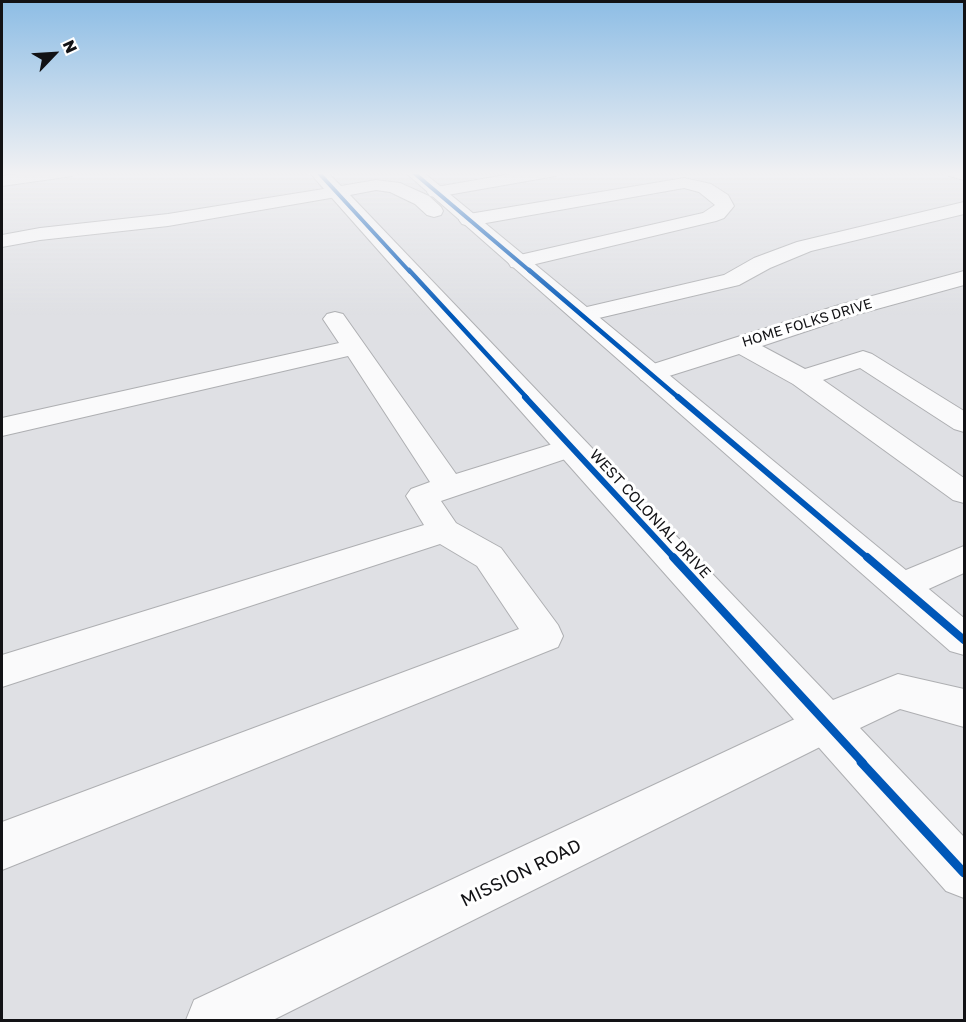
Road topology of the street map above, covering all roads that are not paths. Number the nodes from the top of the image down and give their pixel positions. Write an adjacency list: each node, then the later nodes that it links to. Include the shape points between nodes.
1 (170, 220): 7 (main road)
2 (362, 220): 18 (main road, WEST COLONIAL DRIVE)
3 (443, 220): 8 (main road, via 462,238)
4 (469, 220): 8 (main road)
5 (698, 220): 8 (main road, via 581,248)
6 (915, 220): 10 (main road, via 804,246 731,280)
7 (2, 241)
8 (514, 258): 10 (main road)
9 (964, 278): 12 (main road, HOME FOLKS DRIVE)
10 (582, 315): 14 (main road)
11 (334, 319): 13 (main road)
12 (740, 344): 14 (main road, HOME FOLKS DRIVE); 15 (main road)
13 (355, 346): 17 (main road); 19 (main road)
14 (650, 374): 23 (main road)
15 (802, 378): 16 (main road, via 863,359); 20 (main road)
16 (964, 423)
17 (2, 427)
18 (572, 447): 19 (main road); 27 (main road, WEST COLONIAL DRIVE)
19 (449, 488): 21 (main road, via 423,496)
20 (964, 493)
21 (444, 531): 25 (main road); 28 (main road, via 489,557 544,636)
22 (964, 559): 23 (main road)
23 (902, 587): 24 (main road)
24 (964, 640)
25 (2, 670)
26 (964, 709): 27 (main road, MISSION ROAD, via 898,691)
27 (827, 723): 29 (main road, WEST COLONIAL DRIVE); 30 (main road, MISSION ROAD)
28 (2, 846)
29 (964, 873)
30 (214, 1020)

